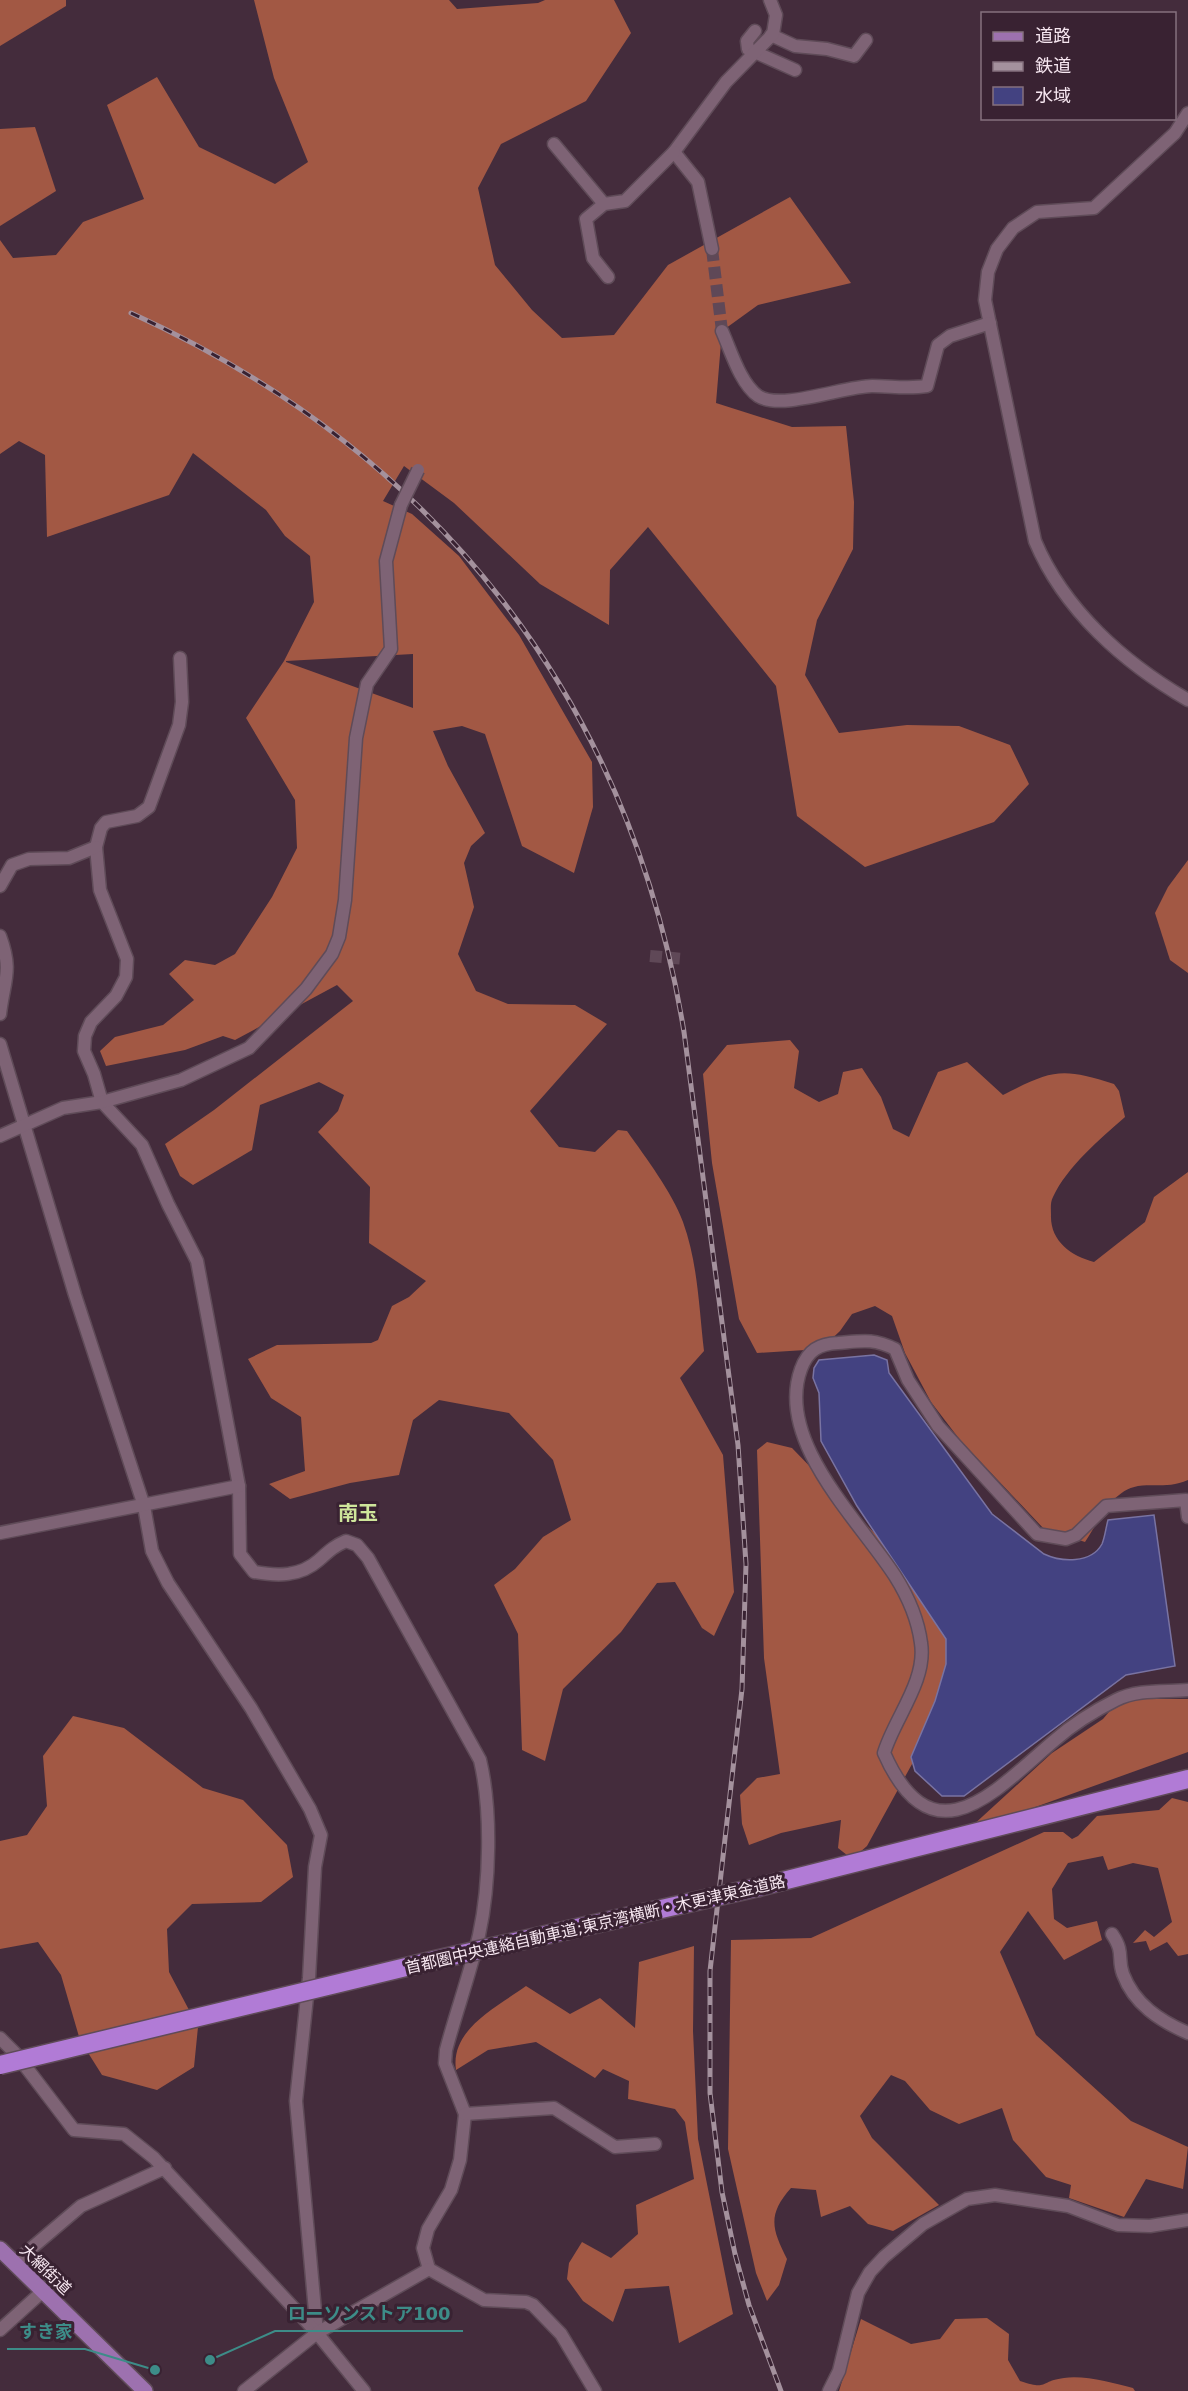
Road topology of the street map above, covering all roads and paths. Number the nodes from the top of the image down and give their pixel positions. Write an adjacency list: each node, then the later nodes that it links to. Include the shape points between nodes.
1 (770, 0): 3 (street, via 776,15)
2 (755, 31): 5 (street, via 747,41)
3 (771, 36): 4 (street, via 795,46 855,56); 5 (street)
4 (866, 40)
5 (754, 54): 6 (street); 9 (street, via 726,82)
6 (795, 70)
7 (1188, 113): 13 (street, via 1175,133 1094,208 1037,212 1013,228 997,249 988,272 986,300)
8 (554, 144): 10 (street)
9 (674, 152): 10 (street, via 625,201); 11 (street, via 698,182)
10 (604, 204): 12 (street, via 586,219 593,258)
11 (711, 249)
12 (608, 277)
13 (990, 323): 14 (street, via 950,336 938,345 927,386 871,386 796,399 764,399 756,394); 17 (street, via 1035,541 1044,563 1073,606 1134,666)
14 (722, 331)
15 (418, 470): 23 (street, bridge, via 401,504 386,561 391,649 367,684 356,738 345,900 332,954 306,989 249,1048 181,1080)
16 (180, 658): 18 (street, via 183,702 149,807 137,816 106,822)
17 (1188, 700)
18 (96, 846): 19 (street, via 69,858 29,859 12,865); 23 (street, via 100,890 127,959 126,977 116,996 91,1022 85,1036 84,1052)
19 (0, 886)
20 (0, 936): 21 (street, via 9,977)
21 (0, 1014)
22 (0, 1044): 24 (street)
23 (102, 1102): 24 (street, via 63,1108); 26 (street, via 142,1145 197,1261)
24 (25, 1123): 25 (street); 27 (street)
25 (0, 1136)
26 (239, 1486): 27 (street); 36 (street, via 240,1554 254,1572 278,1576 299,1572 332,1547 346,1541 357,1545 368,1558 480,1760 487,1789 486,1891 445,2064)
27 (144, 1506): 29 (street); 45 (street, via 152,1551 168,1583 251,1708 321,1835 296,2100)
28 (1188, 1517): 30 (street, via 1186,1500 1106,1506 1076,1535 1066,1539 1036,1534 938,1426 908,1380 895,1349 878,1340 829,1343 816,1347 806,1358 795,1396 812,1456 896,1578 911,1608 921,1643 917,1677 884,1753 899,1782 922,1806 951,1809 986,1799 1057,1738 1122,1697)
29 (0, 1533)
30 (1188, 1690)
31 (1188, 1779): 35 (highway, 首都圏中央連絡自動車道;東京湾横断・木更津東金道路, bridge, via 759,1887)
32 (1112, 1934): 33 (street, via 1121,1947 1122,1973 1136,1996 1156,2018)
33 (1188, 2033)
34 (0, 2038): 38 (street, via 74,2130 124,2134)
35 (0, 2065)
36 (465, 2114): 37 (street, via 554,2108 615,2147); 42 (street, via 452,2190 428,2229 423,2248)
37 (655, 2144)
38 (165, 2168): 41 (street, via 81,2206); 45 (street)
39 (1188, 2220): 50 (street, via 1150,2226 1118,2225 1068,2206 994,2195 967,2199 923,2224 870,2272 858,2293)
40 (0, 2249): 41 (main road, 大網街道)
41 (14, 2263): 43 (main road, 大網街道)
42 (429, 2270): 45 (street); 49 (street, via 484,2300 533,2305 561,2334)
43 (43, 2291): 44 (street); 46 (main road, 大網街道)
44 (0, 2330)
45 (317, 2333): 47 (street); 48 (street)
46 (145, 2391)
47 (244, 2391)
48 (364, 2391)
49 (594, 2391)
50 (829, 2391)

